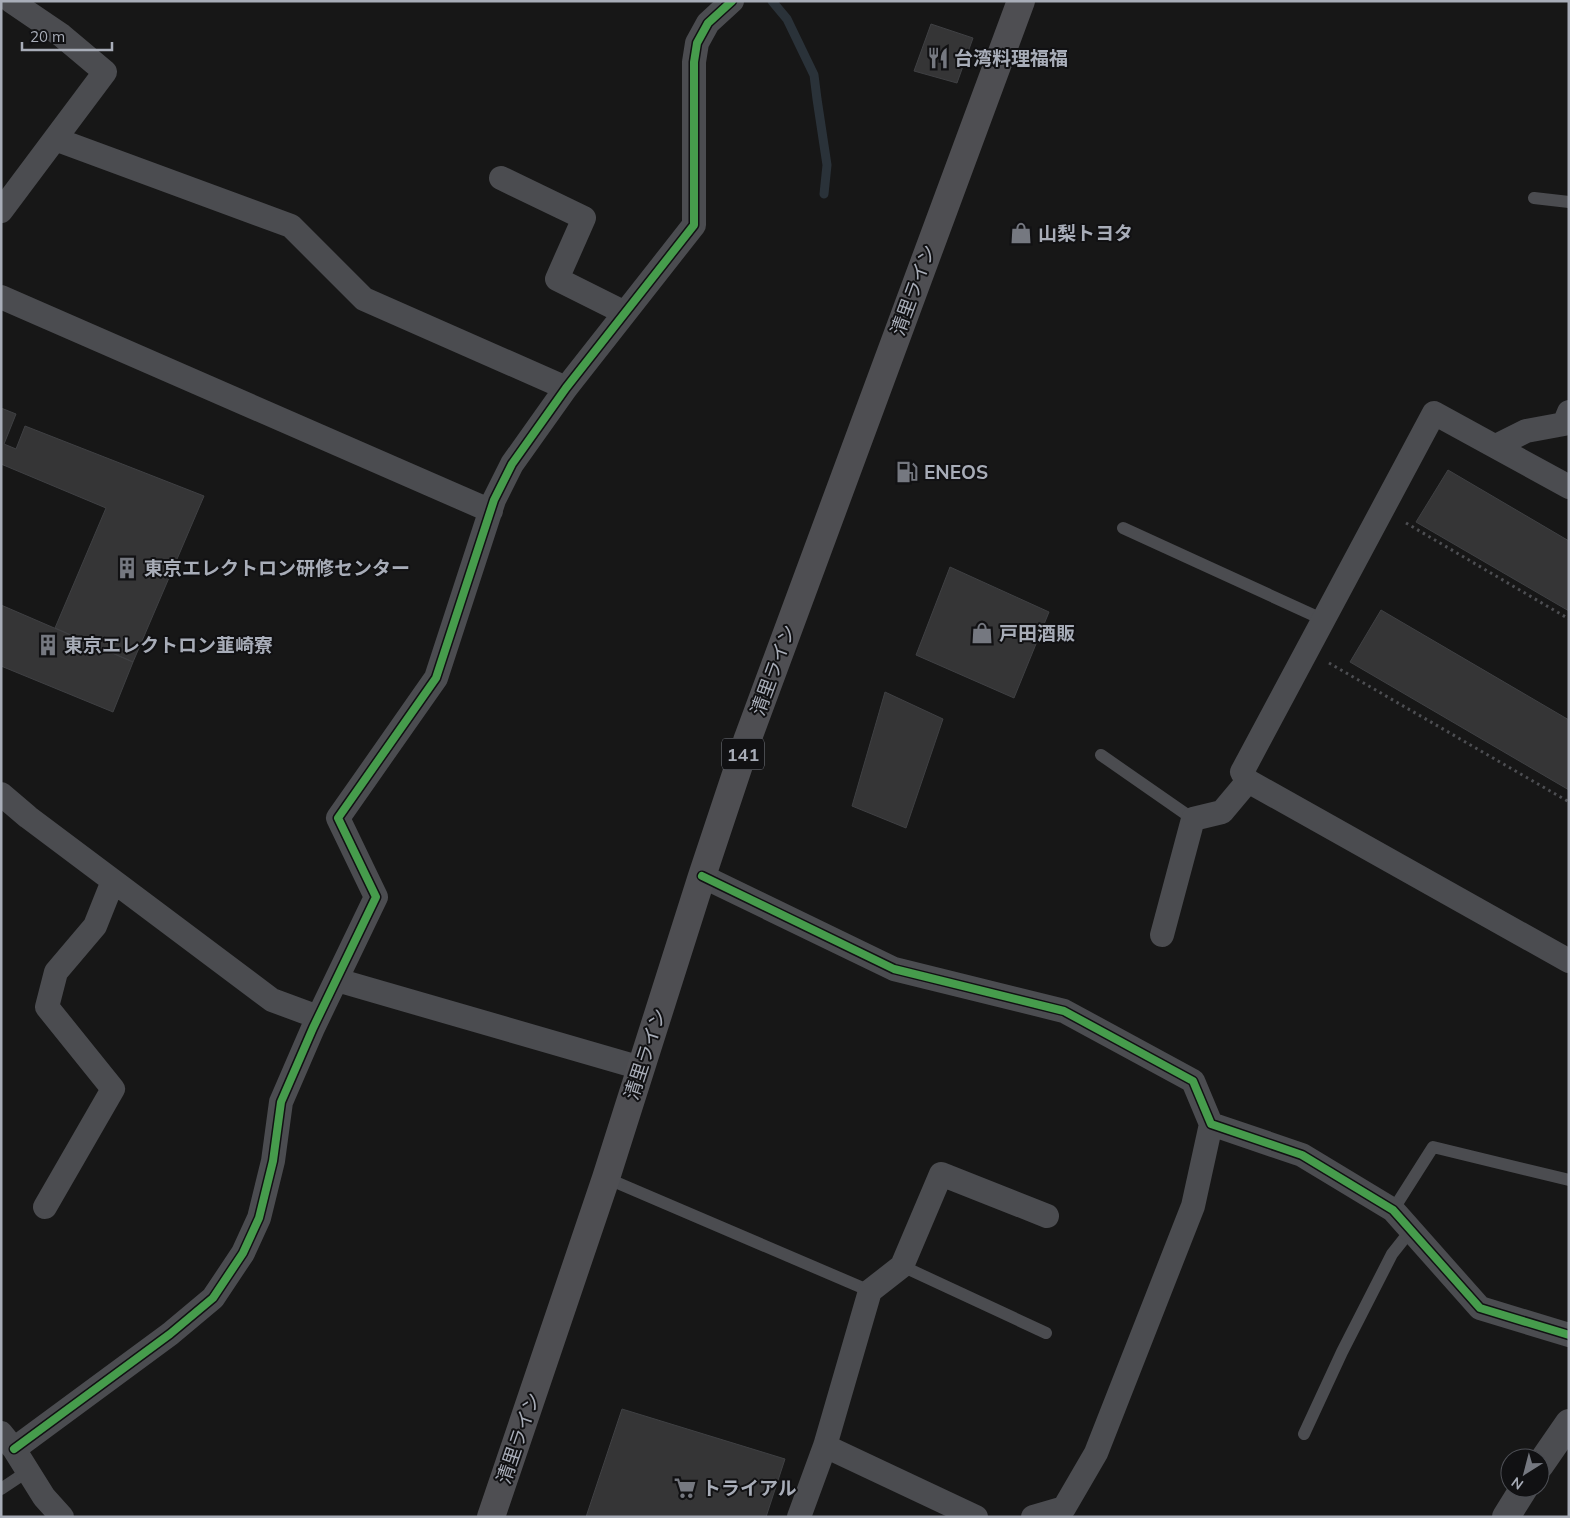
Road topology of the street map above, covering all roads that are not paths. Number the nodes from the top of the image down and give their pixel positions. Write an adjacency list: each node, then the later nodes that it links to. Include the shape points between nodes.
1 (12, 1): 4 (street, via 61,35 105,72)
2 (732, 1): 10 (street, via 708,23 697,43 694,62 694,225)
3 (1020, 1): 22 (highway, 清里ライン / 141, via 752,728)
4 (55, 139): 8 (street); 11 (street, via 291,226 364,299)
5 (501, 178): 10 (street, via 584,218 556,279)
6 (1534, 198): 7 (lane)
7 (1569, 202)
8 (1, 211)
9 (1, 297): 15 (street)
10 (625, 313): 11 (street)
11 (566, 388): 15 (street, via 512,464)
12 (1569, 412): 13 (street, via 1564,424 1526,431)
13 (1496, 446): 14 (street); 17 (street, via 1434,413)
14 (1569, 487)
15 (490, 510): 26 (street, via 436,678 338,818 376,897)
16 (1123, 528): 17 (lane)
17 (1324, 620): 19 (street, via 1242,772)
18 (1101, 755): 21 (lane)
19 (1248, 781): 21 (street, via 1222,812); 25 (street)
20 (1, 794): 23 (street, via 28,818)
21 (1194, 819): 24 (street)
22 (702, 876): 28 (highway, 清里ライン / 141); 29 (street, via 894,969 1064,1011 1193,1081)
23 (114, 881): 27 (street, via 272,1000); 32 (street, via 95,926 56,972 47,1007 114,1090)
24 (1162, 936)
25 (1569, 961)
26 (337, 980): 27 (street); 28 (street)
27 (318, 1017): 42 (street, via 281,1102 273,1161 259,1218 243,1253 214,1298 170,1334)
28 (641, 1068): 30 (highway, 清里ライン / 141)
29 (1211, 1124): 33 (street, via 1302,1155); 48 (street, via 1193,1206)
30 (606, 1178): 37 (lane); 50 (highway, 清里ライン / 141)
31 (1569, 1180): 33 (lane, via 1432,1147)
32 (45, 1207)
33 (1393, 1210): 35 (street)
34 (1047, 1216): 36 (street, via 941,1174)
35 (1411, 1230): 39 (street, via 1480,1308); 41 (lane, via 1392,1254)
36 (902, 1266): 37 (street); 38 (lane)
37 (870, 1291): 43 (street)
38 (1046, 1333)
39 (1569, 1335)
40 (1569, 1423): 44 (street)
41 (1304, 1434)
42 (8, 1441): 45 (street)
43 (825, 1446): 51 (street); 52 (street)
44 (1550, 1451)
45 (28, 1471): 46 (lane); 49 (street, via 44,1497)
46 (1, 1489)
47 (1518, 1498): 54 (street)
48 (1071, 1513): 53 (street)
49 (62, 1517)
50 (491, 1517)
51 (799, 1517)
52 (976, 1517)
53 (1033, 1517)
54 (1506, 1517)

